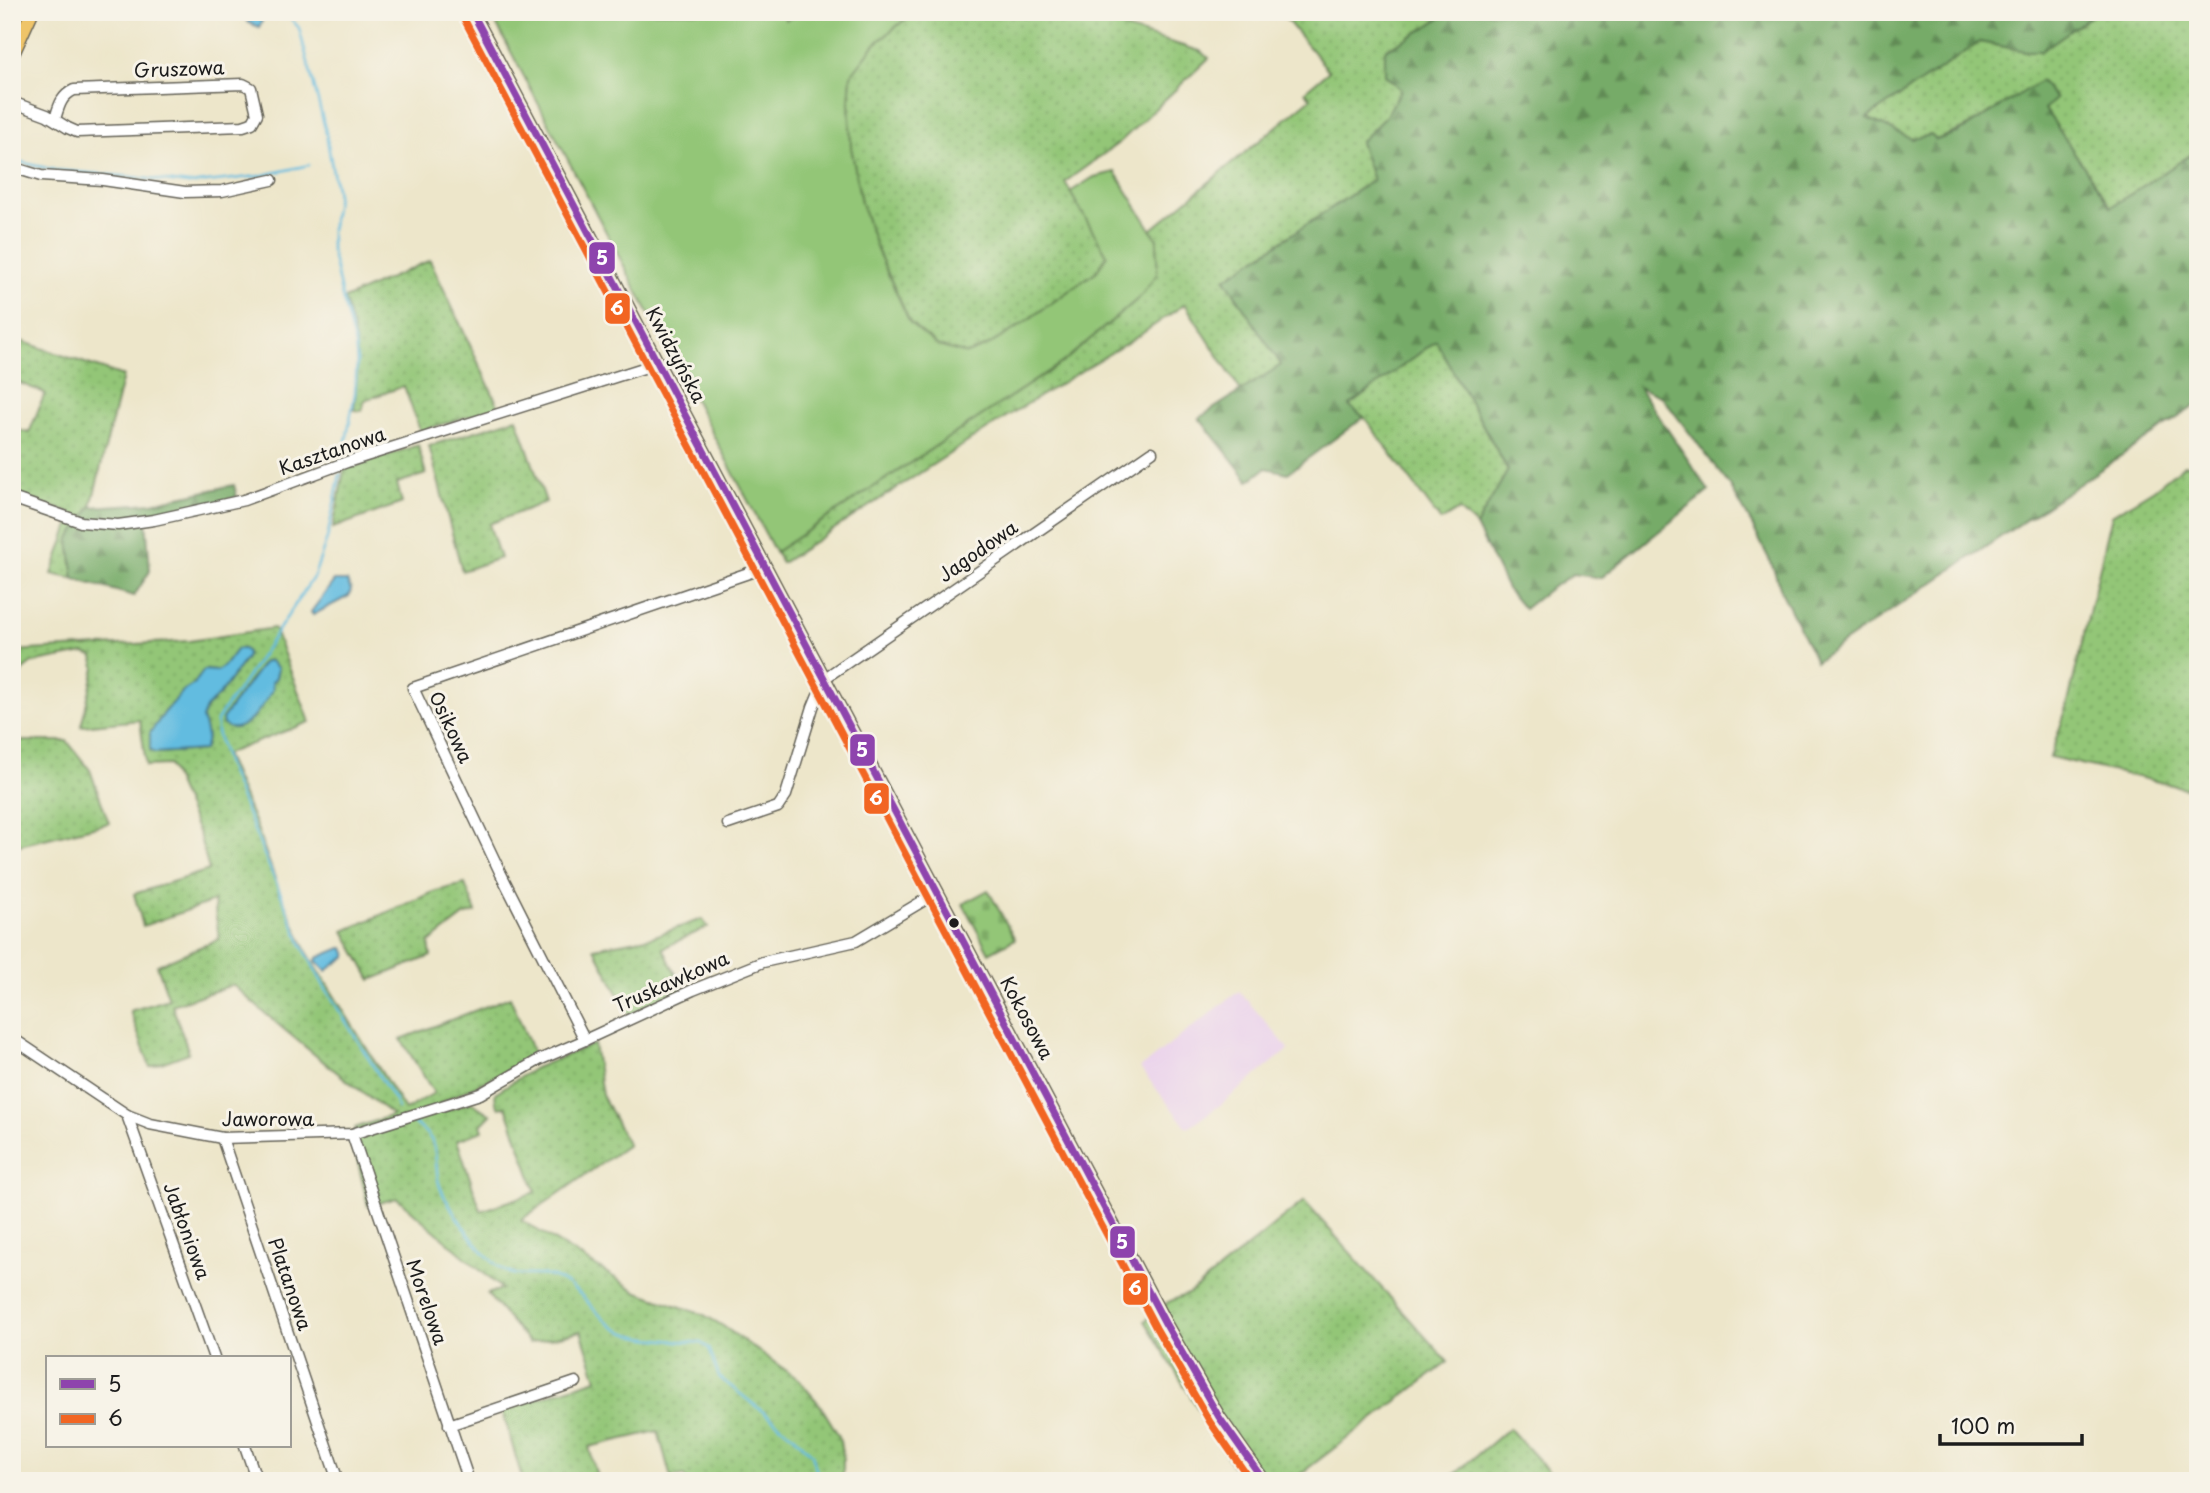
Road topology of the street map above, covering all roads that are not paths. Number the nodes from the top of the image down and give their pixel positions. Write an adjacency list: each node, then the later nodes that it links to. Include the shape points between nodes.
1 (32, 12): 3 (main road)
2 (472, 12): 8 (main road, Kwidzyńska)
3 (12, 56)
4 (12, 102): 5 (street)
5 (55, 119): 5 (street, Gruszowa, via 68,128 88,132 243,126 252,123 257,114 251,88 243,85 74,90 62,100)
6 (12, 167): 7 (street, via 41,176 185,192 222,191)
7 (272, 180)
8 (659, 363): 10 (street, Kasztanowa, via 244,500 155,520 118,525 81,522); 11 (main road, Kwidzyńska)
9 (1152, 452): 12 (street, Jagodowa)
10 (12, 498)
11 (766, 567): 12 (main road, Kokosowa); 16 (street, Osikowa, via 413,688)
12 (825, 678): 13 (street, via 786,795 778,807); 14 (main road, Kokosowa)
13 (728, 824)
14 (938, 892): 16 (street, Truskawkowa, via 856,941 763,962); 28 (main road, Kokosowa, via 1166,1323 1219,1417)
15 (12, 1038): 18 (street, Jaworowa)
16 (585, 1040): 17 (street, Truskawkowa, via 480,1094)
17 (420, 1111): 19 (street, Jaworowa)
18 (127, 1115): 20 (street, Jaworowa); 21 (street, Jabłoniowa)
19 (352, 1134): 20 (street, Jaworowa); 23 (street, Morelowa)
20 (222, 1138): 26 (street, Platanowa)
21 (213, 1356)
22 (576, 1382): 23 (street)
23 (449, 1425): 27 (street, Morelowa)
24 (246, 1448): 25 (street)
25 (257, 1481)
26 (338, 1481)
27 (469, 1481)
28 (1264, 1481)

